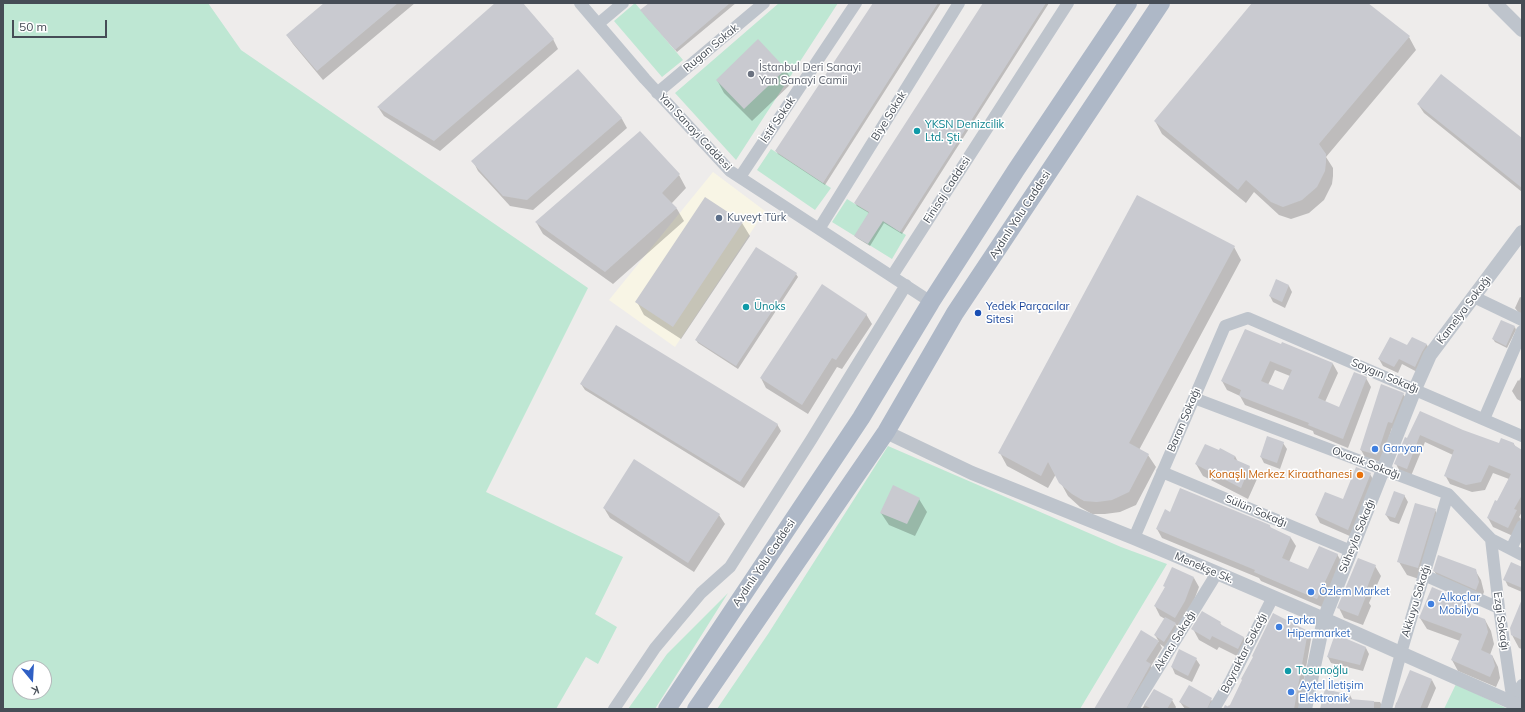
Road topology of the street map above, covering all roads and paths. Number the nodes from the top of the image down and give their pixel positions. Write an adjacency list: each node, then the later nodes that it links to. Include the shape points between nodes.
1 (580, 3): 10 (street, Yan Sanayi Caddesi)
2 (623, 3): 10 (street)
3 (764, 3): 12 (street, Rugan Sokak)
4 (856, 3): 13 (street, İstif Sokak)
5 (959, 3): 14 (street, Biye Sokak)
6 (1068, 3): 16 (street, Finisaj Caddesi)
7 (1128, 3): 19 (main road, Aydınlı Yolu Caddesi)
8 (1161, 3): 27 (main road, Aydınlı Yolu Caddesi, via 959,308)
9 (1495, 3): 11 (street)
10 (598, 24): 12 (street, Yan Sanayi Caddesi)
11 (1522, 30)
12 (657, 92): 13 (street, Yan Sanayi Caddesi, via 730,170)
13 (740, 177): 14 (street, Yan Sanayi Caddesi)
14 (819, 229): 16 (street, Yan Sanayi Caddesi)
15 (1520, 238): 18 (street, Kamelya Sokağı)
16 (892, 276): 17 (street, Yan Sanayi Caddesi)
17 (906, 285): 19 (street, Yan Sanayi Caddesi); 46 (street, via 730,567 701,593 655,648)
18 (1474, 297): 21 (street); 23 (street, Kamelya Sokağı, via 1430,355)
19 (931, 302): 25 (main road, Aydınlı Yolu Caddesi)
20 (1248, 318): 23 (street, Saygın Sokağı); 24 (street, Baran Sokağı, via 1225,326)
21 (1522, 320)
22 (1522, 331): 26 (street)
23 (1415, 389): 26 (street, Saygın Sokağı); 29 (street, Süheyla Sokağı)
24 (1194, 398): 29 (street, Ovacık Sokağı); 30 (street, Baran Sokağı)
25 (861, 418): 27 (main road); 47 (main road, Aydınlı Yolu Caddesi)
26 (1484, 420): 28 (street, Saygın Sokağı)
27 (886, 432): 33 (street, Menekşe Sk., via 972,473); 48 (main road, Aydınlı Yolu Caddesi)
28 (1522, 436)
29 (1383, 469): 31 (street, Ovacık Sokağı); 36 (street, Süheyla Sokağı)
30 (1162, 472): 33 (street, Baran Sokağı); 36 (street, Sülün Sokağı)
31 (1448, 494): 34 (street, Ovacık Sokağı); 39 (street, Akkuyu Sokağı)
32 (1522, 526): 35 (street)
33 (1134, 538): 38 (street, Menekşe Sk.)
34 (1491, 539): 35 (street, Ovacık Sokağı); 41 (street, Ezgi Sokağı)
35 (1511, 549): 37 (street, Ovacık Sokağı)
36 (1351, 551): 42 (street, Süheyla Sokağı)
37 (1522, 555)
38 (1217, 573): 40 (street, Menekşe Sk.); 49 (street, Akıncı Sokağı)
39 (1424, 575): 41 (street); 43 (street, Akkuyu Sokağı)
40 (1273, 597): 42 (street, Menekşe Sk.); 50 (street, Bayraktar Sokağı)
41 (1499, 608): 45 (street, Ezgi Sokağı)
42 (1324, 619): 43 (street, Menekşe Sk.); 51 (street, Süheyla Sokağı)
43 (1401, 653): 45 (street, Menekşe Sk.); 52 (street, Akkuyu Sokağı)
44 (1522, 685): 45 (street)
45 (1517, 705)
46 (614, 709)
47 (667, 709)
48 (696, 709)
49 (1133, 709)
50 (1214, 709)
51 (1305, 709)
52 (1386, 709)

